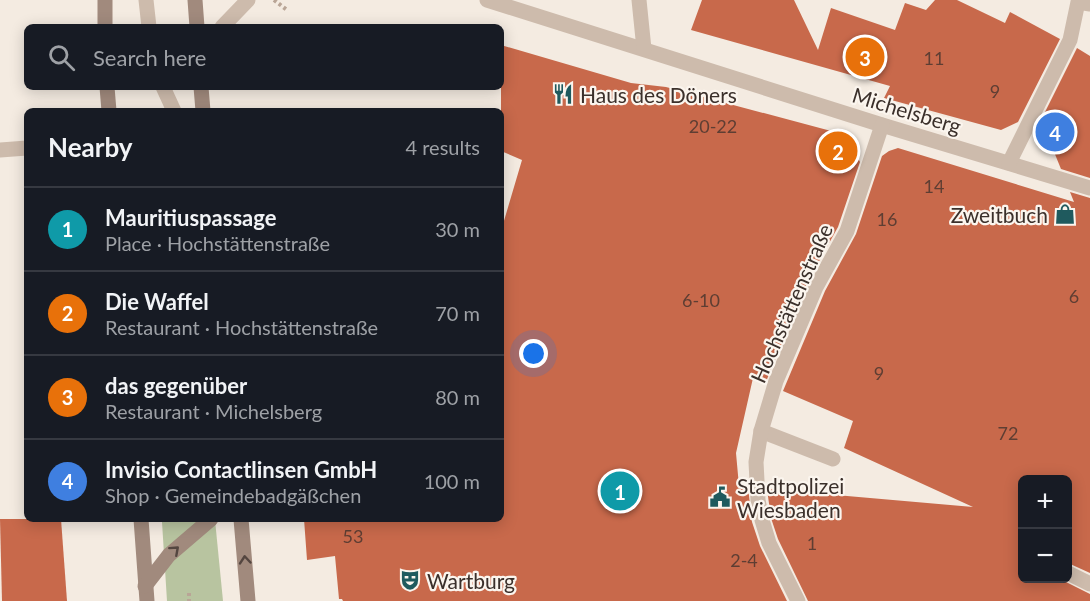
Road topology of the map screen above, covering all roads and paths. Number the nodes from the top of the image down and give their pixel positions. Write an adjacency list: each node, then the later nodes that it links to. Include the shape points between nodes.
1 (105, 0): 10 (main road)
2 (146, 0): 11 (street)
3 (195, 0): 12 (main road)
4 (248, 0): 13 (street)
5 (274, 0): 9 (path)
6 (487, 0): 14 (street, Michelsberg)
7 (639, 0): 14 (street)
8 (1090, 4): 24 (street, via 1078,2 1070,40)
9 (287, 10)
10 (105, 24)
11 (149, 24)
12 (196, 24)
13 (225, 24)
14 (645, 49): 21 (street, Michelsberg)
15 (107, 90): 18 (main road)
16 (164, 90): 19 (street)
17 (201, 90): 20 (main road)
18 (109, 108)
19 (173, 108)
20 (202, 108)
21 (882, 125): 24 (street, Michelsberg); 26 (street, Hochstättenstraße, via 847,231 816,287 776,381)
22 (24, 148): 23 (street)
23 (0, 150)
24 (1009, 163): 25 (street, Michelsberg)
25 (1090, 188)
26 (761, 431): 27 (street); 37 (street, Hochstättenstraße, via 756,462 762,520)
27 (833, 459)
28 (141, 522): 33 (main road)
29 (208, 522): 33 (main road, one-way to 29, via 170,555)
30 (241, 522): 36 (main road, one-way to 30)
31 (1072, 575): 32 (street)
32 (1090, 584)
33 (146, 593)
34 (189, 593): 35 (path)
35 (189, 601)
36 (248, 601)
37 (798, 601)

